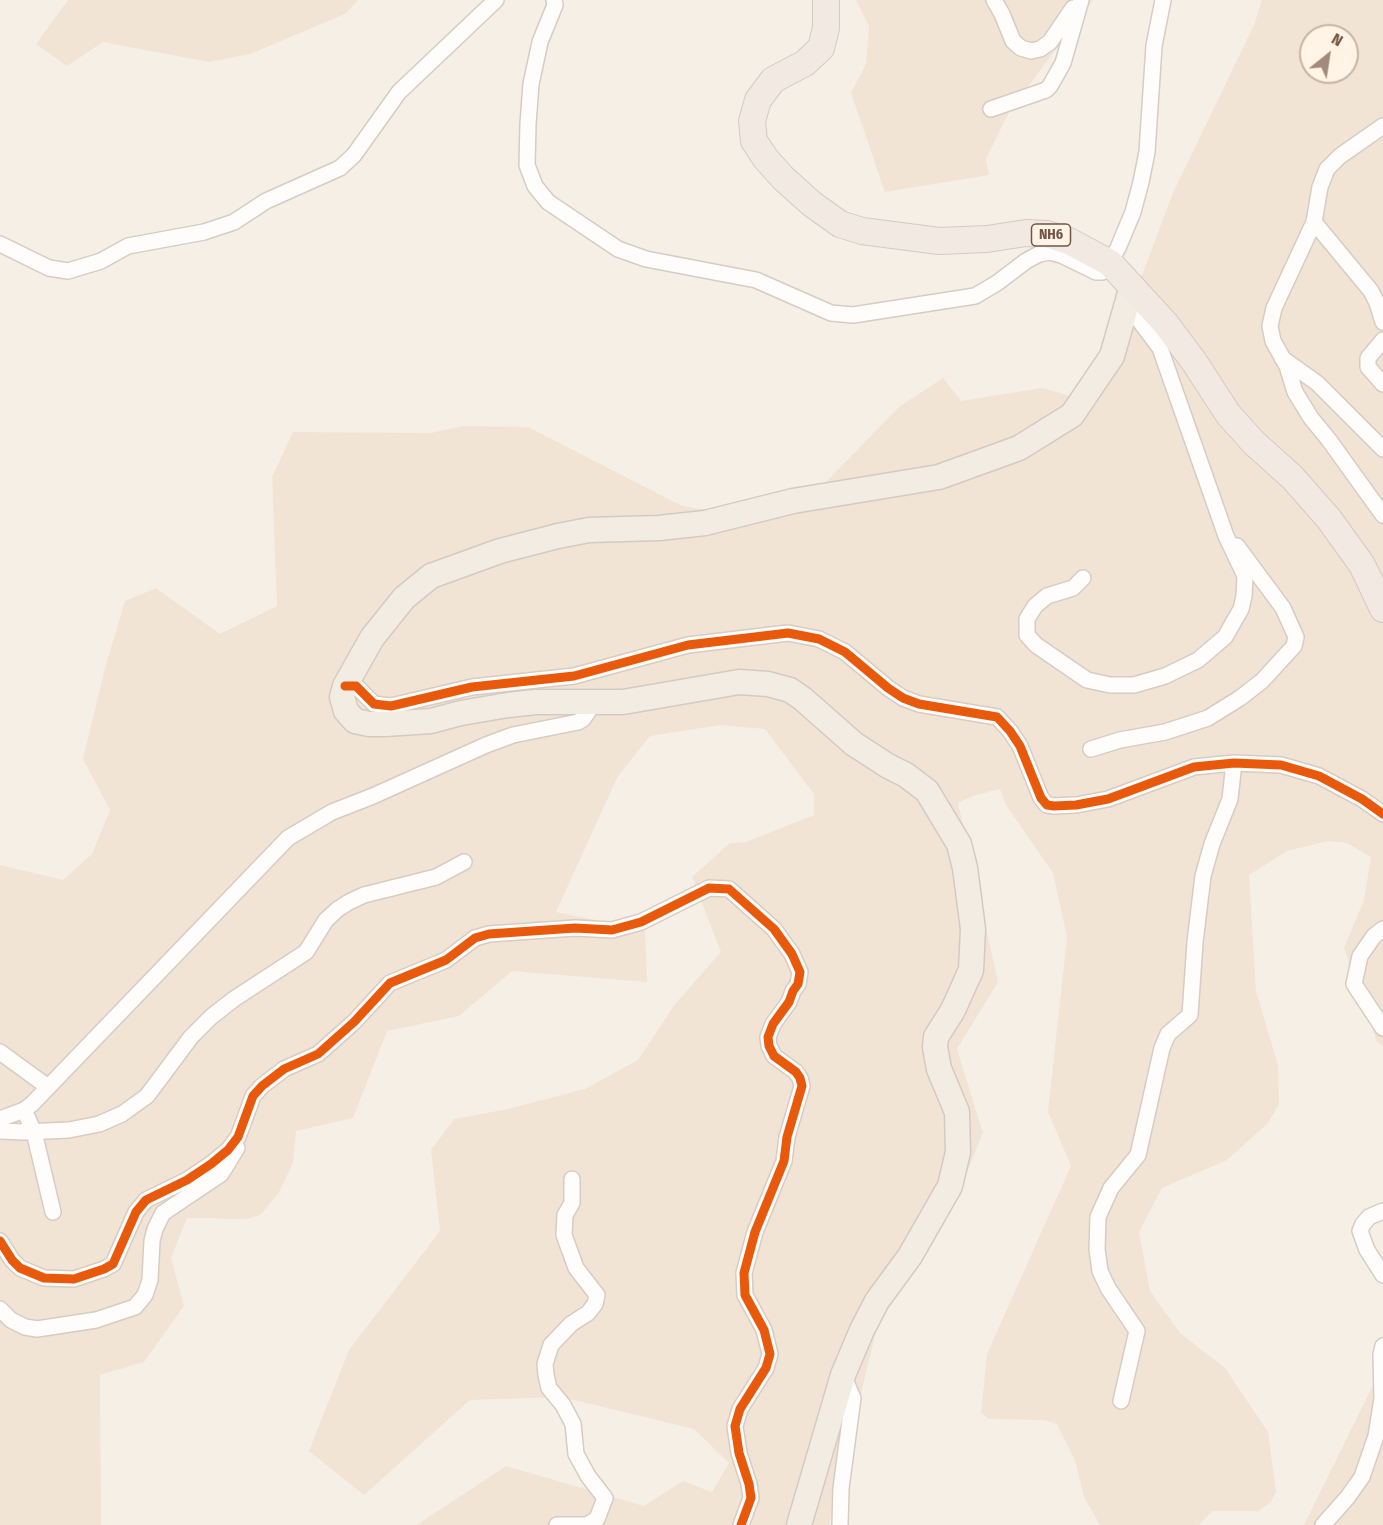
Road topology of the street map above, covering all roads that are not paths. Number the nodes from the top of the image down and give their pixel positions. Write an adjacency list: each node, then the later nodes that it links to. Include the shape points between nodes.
1 (496, 0): 10 (street, via 399,93 340,168 266,201 234,222 204,232 128,246 101,261 69,270 49,268)
2 (554, 0): 11 (street, via 531,84 527,165 535,186 548,202 618,249 756,280 831,313 853,315 975,296 1039,254 1062,255 1096,272 1102,272)
3 (826, 0): 11 (highway, NH6, via 821,48 805,63 773,80 758,100 752,121 754,141 783,178 840,224 862,231 939,241 1047,234)
4 (994, 0): 5 (street, via 1012,41 1031,51 1050,42)
5 (1080, 0): 7 (street, via 1063,63 1047,90)
6 (1163, 0): 11 (street, via 1154,46 1147,152 1141,182)
7 (991, 109)
8 (1383, 126): 9 (street, via 1328,169 1320,187)
9 (1314, 222): 13 (street, via 1371,291); 15 (street, via 1274,308 1270,326)
10 (0, 244)
11 (1110, 263): 12 (highway, NH6)
12 (1129, 295): 19 (street, via 1160,348); 21 (highway, NH6, via 1166,324 1228,414 1329,519 1362,565); 22 (main road, via 1112,356 1072,415 1019,448 939,477 793,501 705,523 589,530 500,551 430,576 404,598 372,638)
13 (1383, 322)
14 (1383, 340): 16 (street, via 1368,358 1368,367)
15 (1282, 358): 17 (street, via 1317,383); 18 (street, via 1295,392 1311,418)
16 (1383, 384)
17 (1383, 449)
18 (1383, 515)
19 (1226, 536): 20 (street, via 1245,576 1241,609 1215,648 1165,676 1134,685 1087,680 1036,645 1028,635 1027,620 1035,606 1047,596 1073,588); 24 (street, via 1250,561 1283,608 1296,638 1294,646 1262,681 1208,718)
20 (1083, 578)
21 (1383, 609)
22 (345, 686): 23 (main road, via 342,697 346,711 355,721 369,724 431,721 517,704); 25 (street, via 356,686 375,704 391,706 472,687 574,676 688,645 788,633 819,639 845,652 903,698 997,717 1020,746 1047,805 1076,806 1108,799 1194,767)
23 (594, 703): 31 (street, via 578,722 513,735 486,745 332,812 288,838); 44 (main road, via 623,702 739,682 790,690 854,744 927,791 959,844 973,929 971,970 936,1036 935,1047 939,1069 957,1112 958,1152 950,1186 910,1256 877,1301)
24 (1091, 749)
25 (1234, 763): 26 (street, via 1281,765 1319,777); 45 (street, via 1230,799 1203,876 1190,1015 1168,1034 1138,1155 1111,1188 1098,1217 1100,1271 1137,1331)
26 (1383, 814)
27 (464, 862): 36 (street, via 436,877 364,896 338,909 326,920 306,952 211,1017 147,1096 122,1114 99,1124)
28 (1383, 928): 29 (street, via 1360,956 1354,984)
29 (1383, 1028)
30 (0, 1052): 31 (street)
31 (48, 1087): 33 (street)
32 (248, 1106): 40 (street, via 238,1137 228,1150 203,1170 141,1206 113,1264 104,1269 74,1279 44,1278 20,1268); 42 (street, via 248,1130 221,1174 163,1213 152,1241 150,1280 135,1307 96,1320 38,1329 10,1320); 47 (street, via 274,1075 318,1054 335,1040 390,983 446,960 475,939 489,934 568,928 612,930 641,922 709,888 729,889 774,929 800,972 789,1002 770,1030 769,1046 774,1056 796,1072 802,1086 784,1161 755,1232 744,1273 745,1296 764,1330 770,1354 735,1426 751,1498)
33 (24, 1110): 34 (street); 36 (street)
34 (0, 1119)
35 (0, 1131): 36 (street)
36 (34, 1132): 39 (street)
37 (572, 1179): 46 (street, via 572,1203 565,1215 564,1235 576,1268 597,1295 588,1313 551,1345 546,1375 549,1388 573,1424 576,1454 605,1498 597,1519 587,1525)
38 (1383, 1211): 41 (street, via 1369,1217 1360,1232)
39 (53, 1212)
40 (0, 1241)
41 (1383, 1275)
42 (0, 1309)
43 (1383, 1346): 50 (street, via 1382,1399 1376,1436 1362,1477)
44 (843, 1375): 48 (main road); 49 (street, via 853,1398)
45 (1121, 1401)
46 (556, 1525)
47 (741, 1525)
48 (799, 1525)
49 (840, 1525)
50 (1323, 1525)

